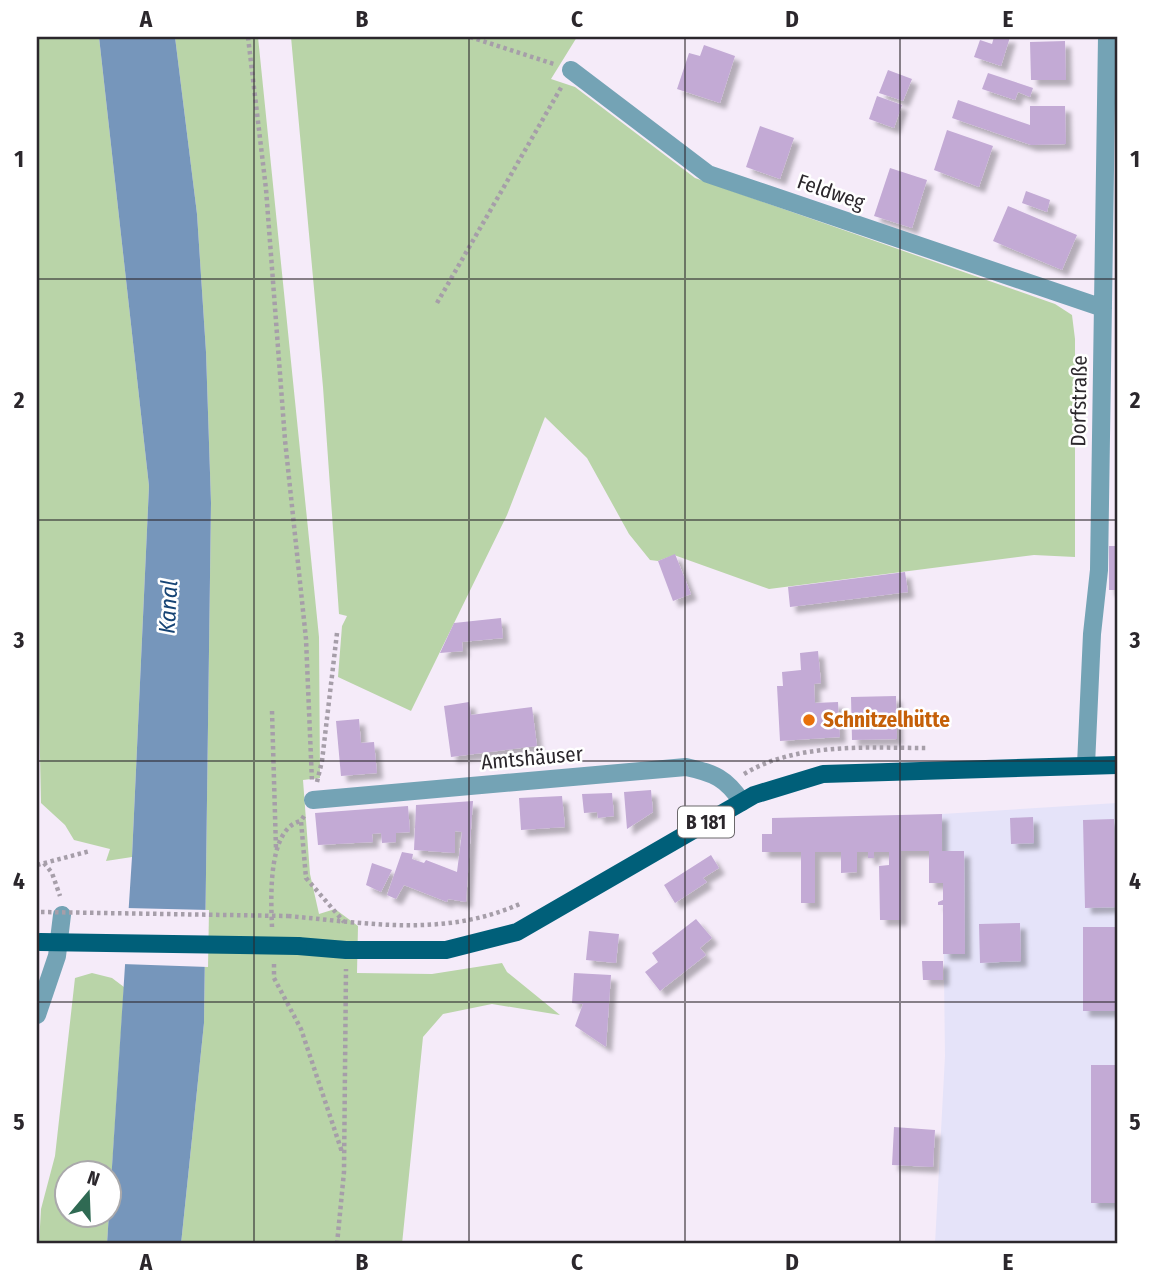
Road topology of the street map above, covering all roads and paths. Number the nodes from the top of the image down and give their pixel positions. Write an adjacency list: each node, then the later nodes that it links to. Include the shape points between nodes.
1 (248, 37): 11 (path, via 306,639)
2 (470, 37): 4 (path)
3 (1107, 37): 6 (street, Dorfstraße)
4 (572, 70): 5 (path); 6 (street, Feldweg, via 708,174)
5 (437, 303)
6 (1103, 308): 9 (street, Dorfstraße, via 1099,570)
7 (337, 633): 11 (path)
8 (272, 711): 14 (path)
9 (1086, 765): 10 (main road, B 181); 12 (main road, B 181, via 823,774 787,782)
10 (1117, 765)
11 (313, 800): 12 (street, Amtshäuser, via 686,767 729,783); 13 (path)
12 (742, 802): 22 (main road, B 181, via 517,932 446,950)
13 (301, 821): 14 (path, via 284,832); 18 (path, bridge, via 306,878 346,924 288,916)
14 (276, 849): 20 (path)
15 (90, 850): 16 (path)
16 (44, 863): 17 (path); 19 (path, via 58,887)
17 (37, 865)
18 (39, 912)
19 (62, 915): 24 (street, via 57,956)
20 (272, 929)
21 (38, 942): 22 (main road, B 181, bridge)
22 (346, 950): 25 (path)
23 (273, 953): 25 (path, via 274,978 301,1028)
24 (37, 1015)
25 (344, 1154): 26 (path)
26 (337, 1244)

